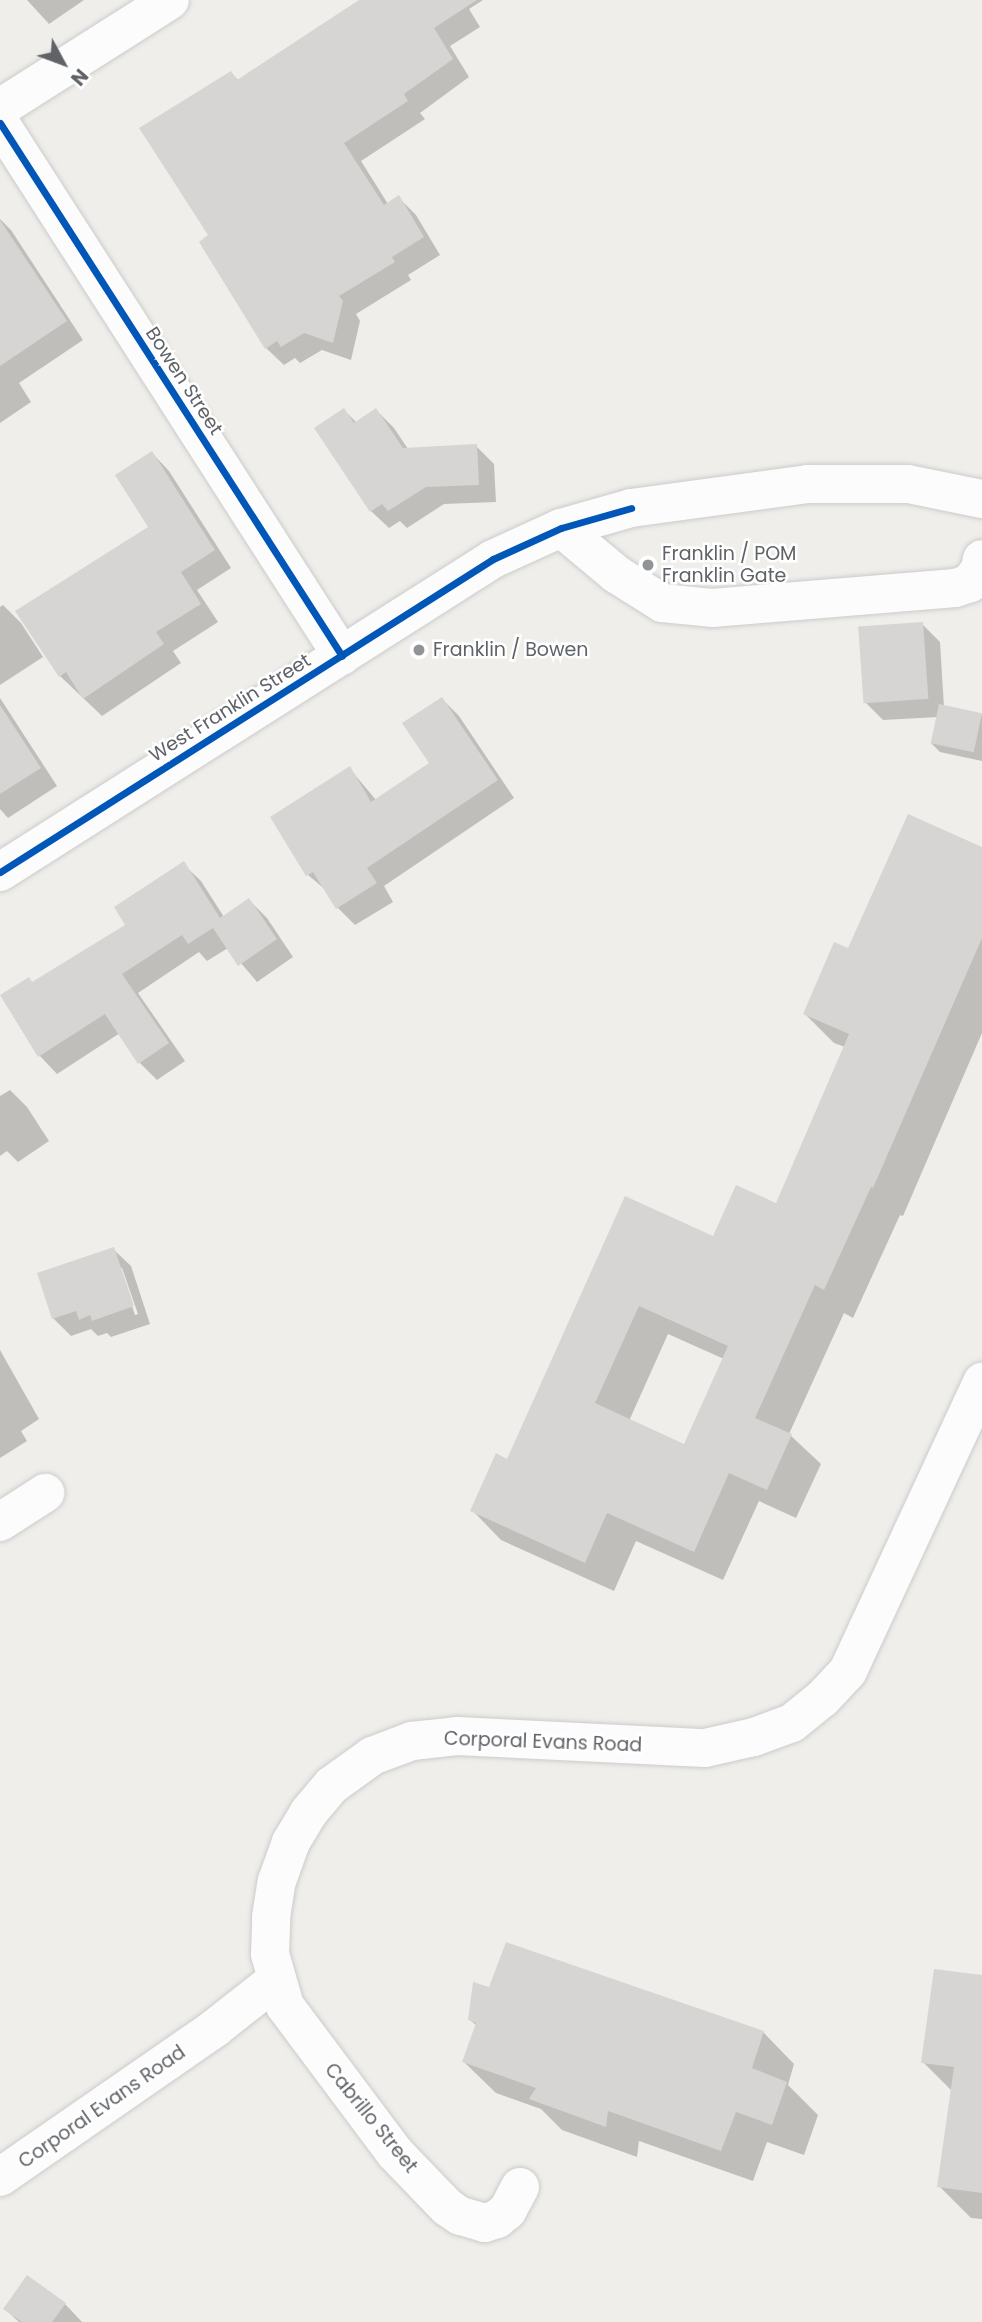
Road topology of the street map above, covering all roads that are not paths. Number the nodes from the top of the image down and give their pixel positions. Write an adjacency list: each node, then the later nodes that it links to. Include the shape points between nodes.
1 (170, 0): 2 (street)
2 (0, 108)
3 (0, 123): 7 (street, Bowen Street)
4 (982, 499): 5 (street, West Franklin Street, via 908,484 808,484 631,508)
5 (561, 528): 6 (street, via 616,574 662,603 712,608 955,588 970,583); 7 (street, West Franklin Street, via 493,559)
6 (982, 559)
7 (342, 656): 8 (street, West Franklin Street)
8 (0, 872)
9 (982, 1382): 12 (street, Corporal Evans Road, via 869,1631 848,1671 822,1699 792,1723 705,1748 457,1736 412,1741 372,1756 332,1785 291,1842 271,1917 270,1954)
10 (45, 1493): 11 (street)
11 (0, 1522)
12 (276, 1980): 13 (street, Corporal Evans Road, via 215,2028); 14 (street, Cabrillo Street, via 285,2006 395,2153 447,2207 460,2216 485,2222 497,2219)
13 (0, 2177)
14 (520, 2187)

